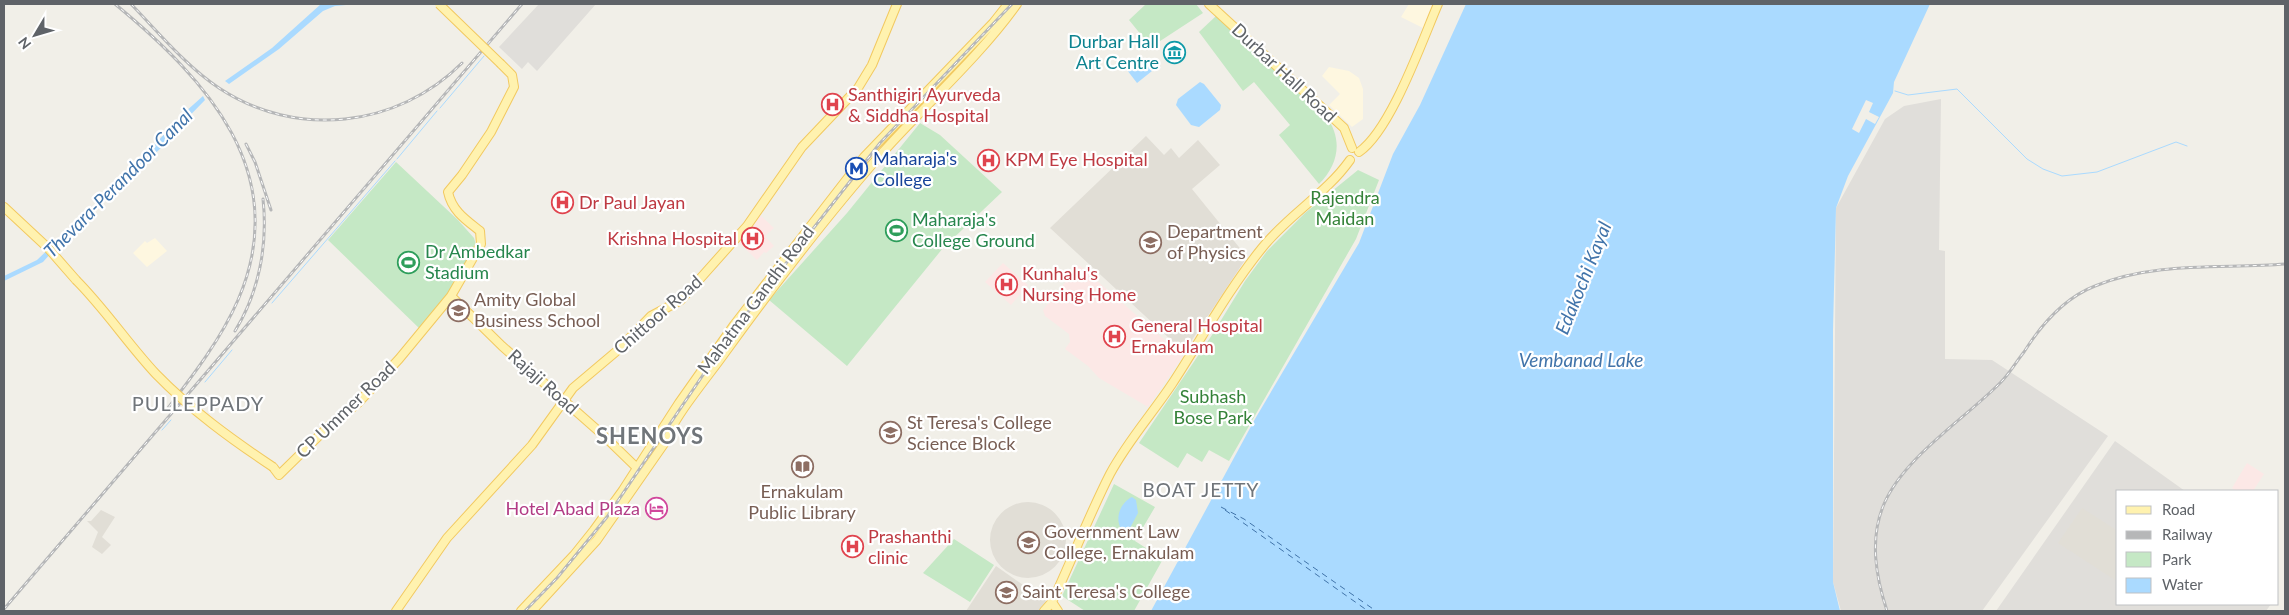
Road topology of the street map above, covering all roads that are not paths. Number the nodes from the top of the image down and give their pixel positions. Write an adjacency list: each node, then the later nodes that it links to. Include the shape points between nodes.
1 (439, 4): 13 (main road, CP Ummer Road, bridge, via 512,75 514,87 491,132 448,192 450,203 480,231 482,241)
2 (897, 4): 14 (main road, Chittoor Road, via 872,65 858,88 802,147 747,226 681,300 644,322)
3 (1008, 4): 7 (main road, Mahatma Gandhi Road, via 993,24)
4 (1017, 4): 8 (main road, Mahatma Gandhi Road)
5 (1209, 4): 9 (main road, Durbar Hall Road, via 1344,128)
6 (1438, 4): 9 (main road, via 1390,112 1372,140)
7 (914, 105): 8 (main road); 11 (main road, Mahatma Gandhi Road, via 864,158)
8 (920, 112): 12 (main road, Mahatma Gandhi Road)
9 (1356, 150): 17 (main road, via 1347,153 1350,160 1335,180 1303,206 1262,248 1121,455)
10 (4, 207): 13 (main road, CP Ummer Road, bridge, via 50,250 138,354 181,399 227,436 282,473 328,427 358,403)
11 (785, 259): 12 (main road); 15 (main road, Mahatma Gandhi Road, via 734,325)
12 (791, 265): 16 (main road, Mahatma Gandhi Road, via 691,400 621,508)
13 (451, 296): 14 (main road, Rajaji Road)
14 (562, 400): 15 (main road, Rajaji Road); 18 (main road, Chittoor Road, via 532,445 447,538)
15 (636, 467): 16 (main road, Mahatma Gandhi Road)
16 (576, 558): 19 (main road, Mahatma Gandhi Road); 20 (main road, Mahatma Gandhi Road)
17 (1052, 602): 21 (main road); 22 (main road)
18 (396, 611)
19 (521, 611)
20 (532, 611)
21 (1044, 611)
22 (1058, 611)

